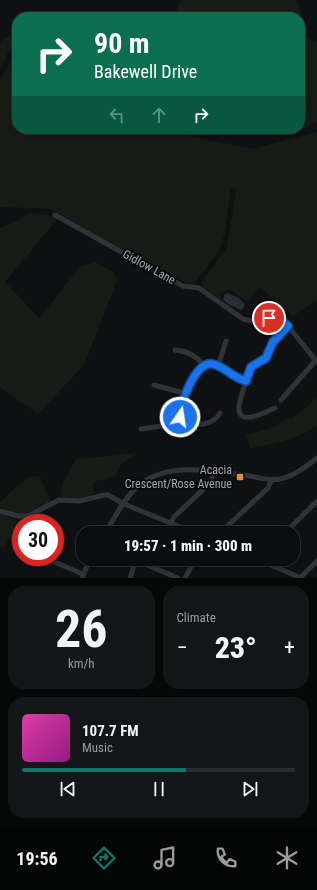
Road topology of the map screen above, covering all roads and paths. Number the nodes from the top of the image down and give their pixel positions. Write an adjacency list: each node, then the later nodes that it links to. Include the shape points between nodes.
1 (55, 215): 2 (street, Gidlow Lane, via 177,283 199,288 243,319 252,321 273,317)
2 (288, 326): 5 (street, Gidlow Lane); 8 (street, via 273,342 266,358 251,367)
3 (226, 341): 7 (street)
4 (175, 350): 6 (street, via 197,357)
5 (316, 360): 11 (street)
6 (203, 365): 7 (street); 10 (street)
7 (218, 366): 8 (street)
8 (246, 381): 12 (street, via 239,405 242,415 246,418 252,417)
9 (154, 385): 10 (street)
10 (186, 394): 14 (street, via 180,411)
11 (281, 400)
12 (275, 408)
13 (220, 412): 14 (street, via 213,422 186,425)
14 (181, 421): 15 (street, via 143,429)
15 (143, 435)
16 (317, 458): 18 (street, via 282,479)
17 (214, 472): 18 (street); 20 (street, via 184,470 160,474 138,486); 22 (street, via 210,483 174,516)
18 (272, 479): 25 (street, via 268,488)
19 (317, 501): 26 (street)
20 (124, 504): 21 (street, via 104,495 80,501 59,500 28,516); 22 (street); 23 (street)
21 (0, 511)
22 (171, 523): 24 (street)
23 (110, 526)
24 (178, 526)
25 (227, 526)
26 (292, 526)
27 (317, 561): 38 (street)
28 (62, 566): 34 (street)
29 (87, 566): 34 (street)
30 (133, 566): 35 (street)
31 (149, 566): 36 (street)
32 (191, 566): 37 (street)
33 (274, 566): 38 (street)
34 (82, 576)
35 (130, 578)
36 (178, 578)
37 (185, 578)
38 (301, 578)

